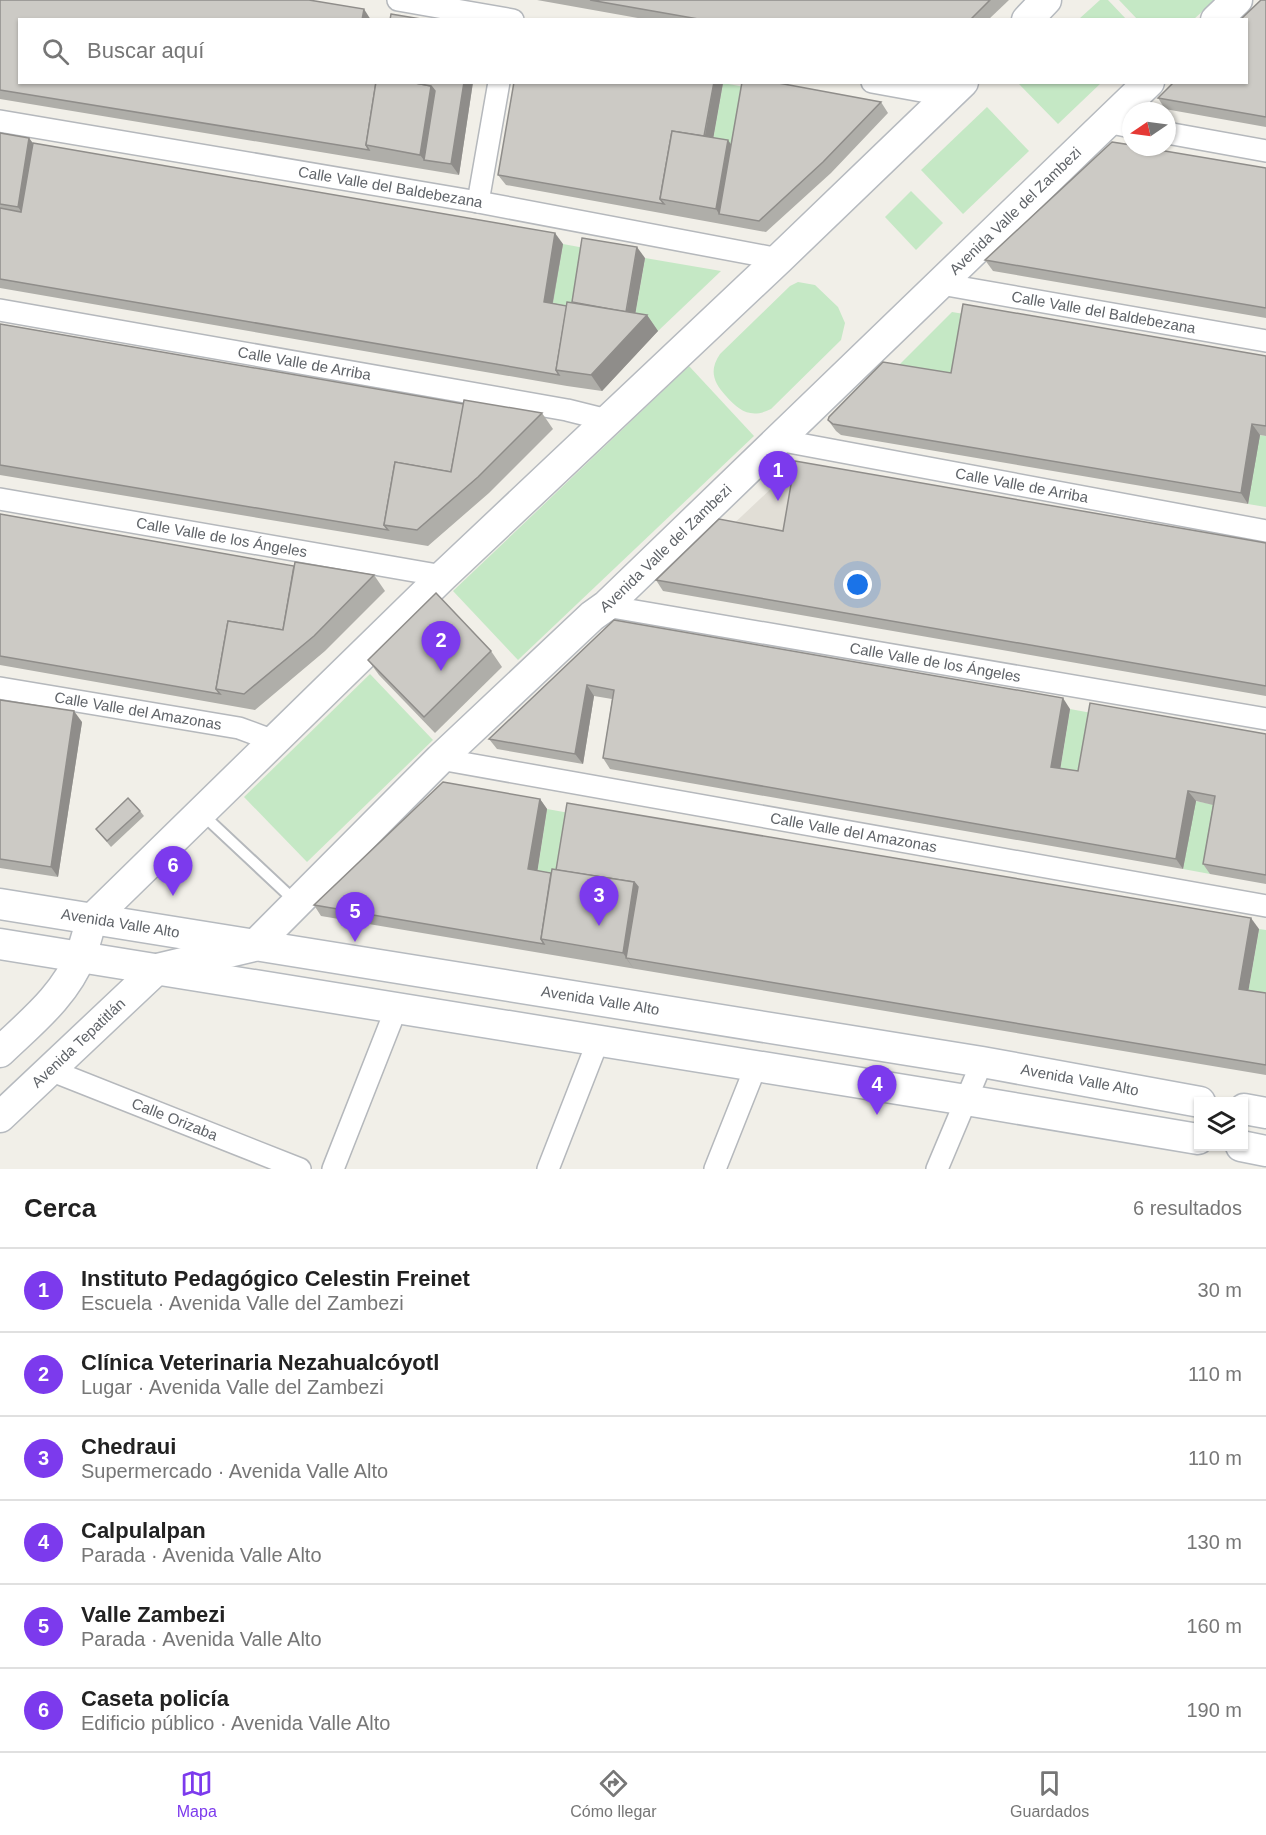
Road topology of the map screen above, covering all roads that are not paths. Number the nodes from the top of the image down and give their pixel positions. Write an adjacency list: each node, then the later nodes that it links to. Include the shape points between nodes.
1 (398, 0): 5 (street)
2 (513, 0): 6 (street)
3 (1046, 0): 7 (street)
4 (1237, 0): 8 (street)
5 (505, 18)
6 (511, 18)
7 (1029, 18)
8 (1218, 18)
9 (499, 84): 17 (street)
10 (896, 84): 12 (street)
11 (1148, 84): 14 (street, Avenida Valle del Zambezi)
12 (956, 89): 18 (street)
13 (0, 121): 17 (street, Calle Valle del Baldebezana)
14 (1119, 124): 19 (street, Avenida Valle del Zambezi)
15 (1176, 135): 16 (street)
16 (1266, 151)
17 (478, 202): 18 (street, Calle Valle del Baldebezana)
18 (779, 259): 22 (street)
19 (940, 284): 21 (street, Calle Valle del Baldebezana); 23 (street, Avenida Valle del Zambezi)
20 (0, 310): 22 (street, Calle Valle de Arriba)
21 (1266, 341)
22 (607, 420): 26 (street)
23 (778, 440): 25 (street, Calle Valle de Arriba); 27 (street, Avenida Valle del Zambezi)
24 (0, 499): 26 (street, Calle Valle de los Ángeles)
25 (1266, 531)
26 (443, 576): 30 (street)
27 (606, 606): 29 (street, Calle Valle de los Ángeles); 31 (street, Avenida Valle del Zambezi)
28 (0, 688): 30 (street, Calle Valle del Amazonas, via 239,728)
29 (1266, 719)
30 (274, 741): 32 (street)
31 (440, 759): 33 (street, Avenida Valle del Zambezi); 35 (street, Calle Valle del Amazonas)
32 (201, 813): 33 (lane); 36 (street)
33 (297, 903): 38 (street, Avenida Valle del Zambezi)
34 (0, 904): 36 (street, Avenida Valle Alto)
35 (1266, 906)
36 (92, 919): 38 (street, Avenida Valle Alto); 39 (street)
37 (0, 944): 39 (street)
38 (254, 946): 40 (street); 44 (street, Avenida Valle Alto)
39 (81, 956): 40 (street); 43 (street, via 51,1003)
40 (157, 969): 41 (street); 46 (street, Avenida Tepatitlán)
41 (396, 1009): 42 (street); 56 (street)
42 (598, 1041): 45 (street); 57 (street)
43 (0, 1052)
44 (982, 1062): 47 (street); 48 (street, Avenida Valle Alto)
45 (756, 1066): 47 (street); 58 (street)
46 (50, 1070): 51 (street, Avenida Tepatitlán); 55 (street, Calle Orizaba)
47 (966, 1100): 52 (street); 59 (street)
48 (1194, 1100)
49 (1248, 1110): 50 (street)
50 (1266, 1113)
51 (0, 1117)
52 (1194, 1138)
53 (1248, 1147): 54 (street)
54 (1266, 1151)
55 (300, 1169)
56 (333, 1169)
57 (548, 1169)
58 (716, 1169)
59 (937, 1169)

